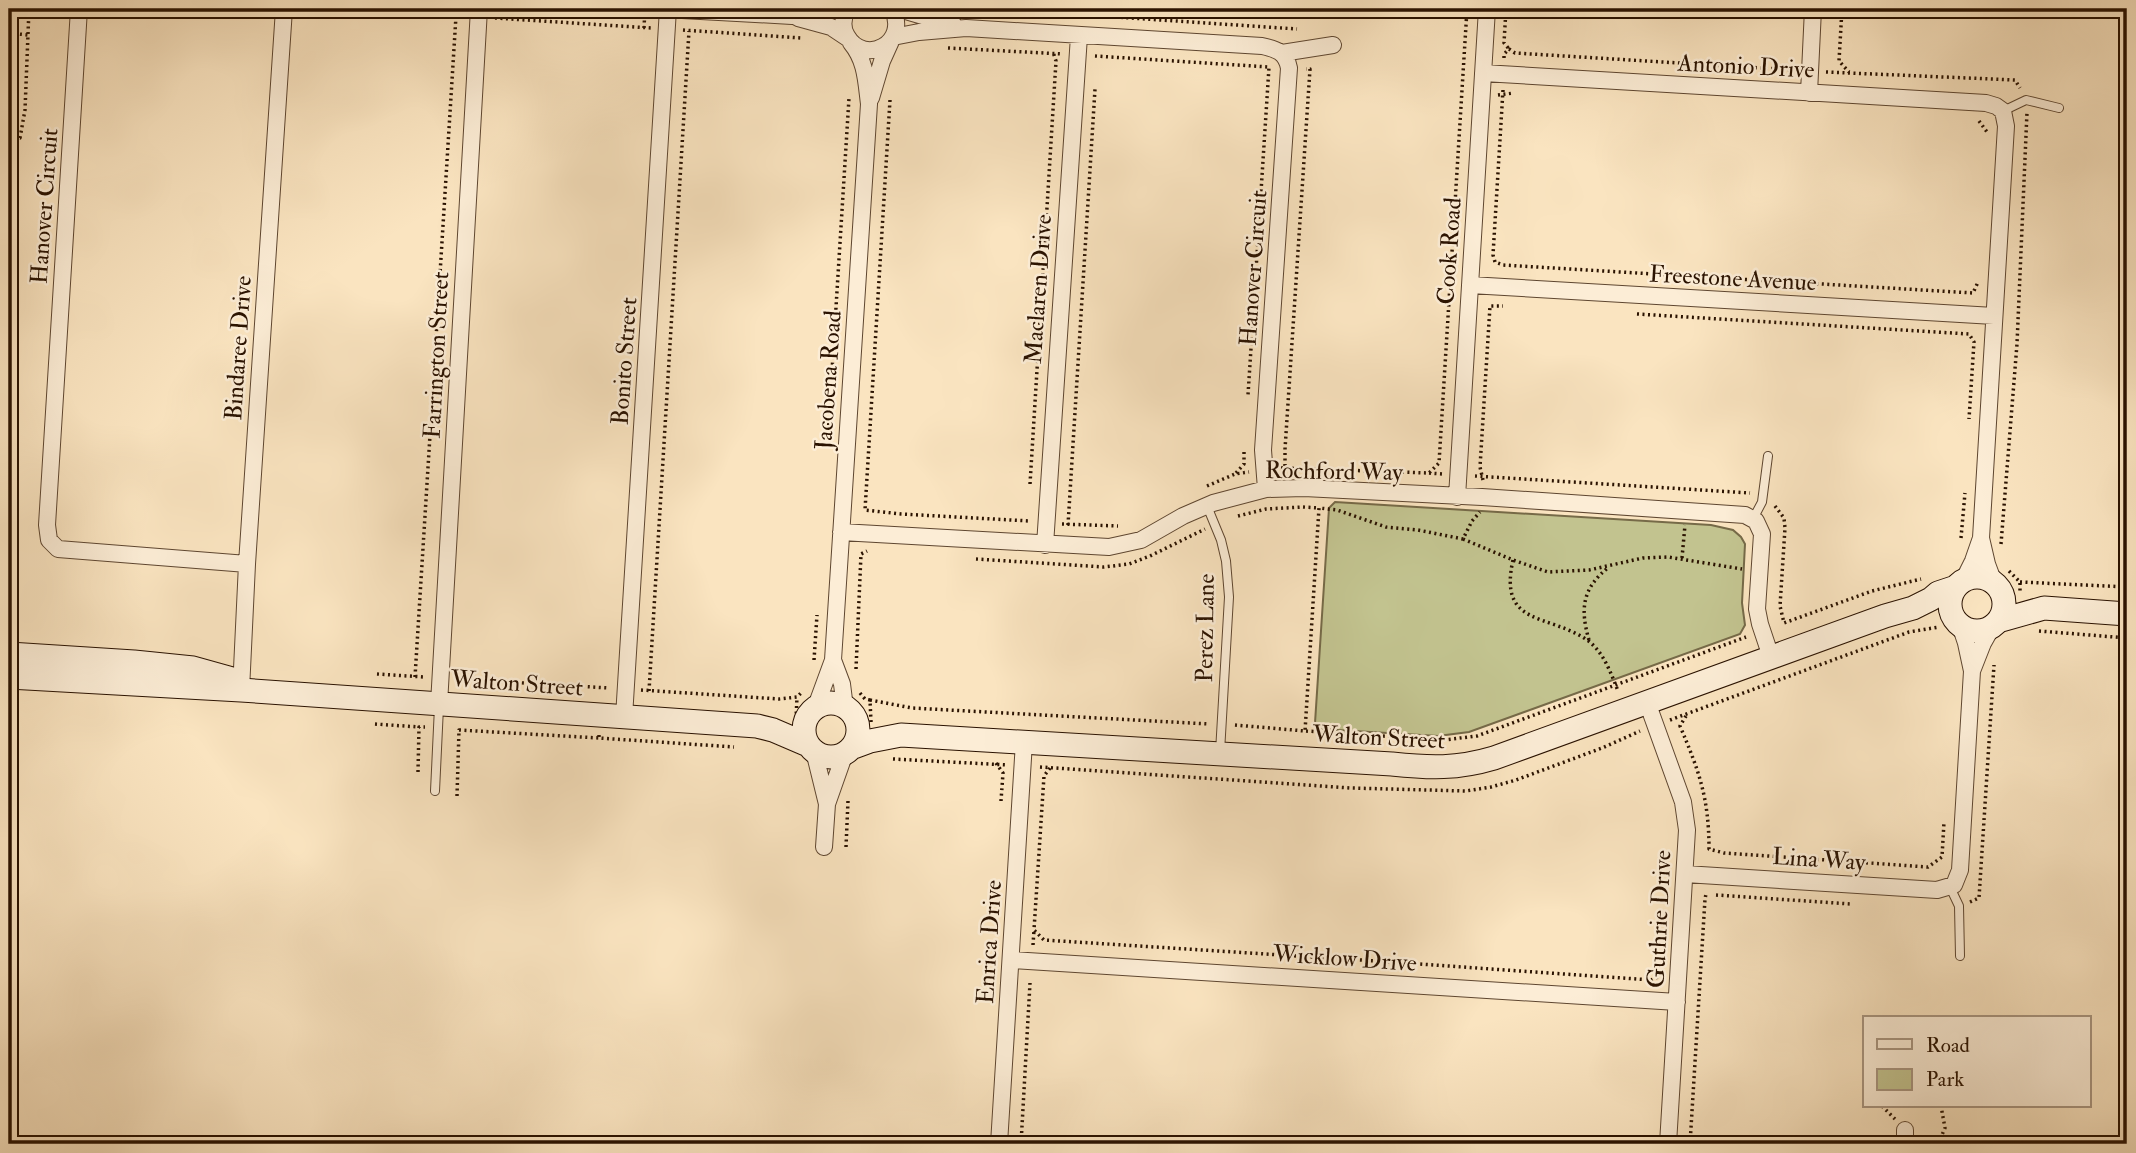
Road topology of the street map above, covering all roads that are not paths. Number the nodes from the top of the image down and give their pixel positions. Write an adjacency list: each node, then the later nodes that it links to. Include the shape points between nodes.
1 (79, 9): 33 (street, Hanover Circuit, via 49,540 58,549)
2 (284, 9): 33 (street, Bindaree Drive)
3 (666, 9): 11 (street); 51 (street, Bonito Street)
4 (839, 9): 11 (street)
5 (847, 9): 15 (street, via 843,23)
6 (892, 9): 14 (street, via 897,20)
7 (899, 9): 12 (street)
8 (1487, 9): 18 (street, Cook Road)
9 (1813, 9): 19 (street)
10 (479, 13): 48 (street, Farrington Street)
11 (792, 16): 15 (street, via 831,27)
12 (966, 29): 13 (street); 14 (street)
13 (1079, 36): 17 (street, via 1262,46); 32 (street, Maclaren Drive)
14 (892, 39): 15 (street, via 869,50); 20 (street, Jacobena Road)
15 (850, 41): 20 (street, Jacobena Road, via 864,65)
16 (1333, 45): 17 (street)
17 (1282, 52): 26 (street, Hanover Circuit, via 1289,68 1263,450)
18 (1483, 73): 19 (street, Antonio Drive); 23 (street, Cook Road)
19 (1808, 93): 22 (street, Antonio Drive, via 1986,103)
20 (869, 104): 30 (street, Jacobena Road)
21 (2059, 108): 22 (lane, via 2026,100)
22 (2003, 111): 24 (street, via 2006,126)
23 (1470, 285): 24 (street, Freestone Avenue); 27 (street, Cook Road)
24 (1994, 316): 31 (street)
25 (1768, 456): 29 (lane, via 1762,502)
26 (1266, 489): 27 (street, Rochford Way); 28 (street, Rochford Way)
27 (1457, 497): 29 (street, Rochford Way, via 1732,513)
28 (1207, 506): 32 (street, Rochford Way, via 1125,545); 57 (lane, Perez Lane, via 1226,561 1229,597)
29 (1753, 519): 42 (street, via 1762,534 1757,609)
30 (841, 532): 32 (street, Rochford Way); 43 (street, Jacobena Road)
31 (1981, 538): 34 (street); 35 (street, via 1987,564)
32 (1045, 545)
33 (247, 564): 46 (street, Bindaree Drive)
34 (1959, 584): 35 (street, via 1979,577); 36 (street, Walton Street); 39 (street, via 1950,603)
35 (2005, 585): 37 (street); 40 (street, via 2004,606)
36 (1913, 608): 39 (street); 42 (street, Walton Street)
37 (2044, 608): 38 (street); 40 (street)
38 (2127, 614)
39 (1957, 622): 40 (street, via 1976,631); 44 (street)
40 (1995, 624): 44 (street)
41 (9, 654): 46 (street, Walton Street, via 192,668)
42 (1771, 657): 49 (street, Walton Street)
43 (833, 660): 47 (street, Jacobena Road); 50 (street, Jacobena Road)
44 (1972, 671): 62 (street, via 1960,870)
45 (9, 677): 46 (street, Walton Street)
46 (241, 685): 48 (street, Walton Street, via 272,692)
47 (810, 703): 50 (street, via 830,703); 52 (street, Walton Street); 55 (street, via 804,730)
48 (439, 704): 51 (street, Walton Street); 58 (lane)
49 (1636, 706): 57 (street, Walton Street, via 1494,758 1454,767); 61 (street, Guthrie Drive, via 1685,809)
50 (848, 710): 53 (street, Walton Street); 56 (street, via 858,727)
51 (624, 717): 52 (street, Walton Street)
52 (757, 726): 55 (street, Walton Street)
53 (901, 735): 54 (street, Walton Street); 56 (street, Walton Street)
54 (1024, 742): 57 (street, Walton Street); 64 (street, Enrica Drive)
55 (811, 748): 56 (street, via 829,757); 59 (street)
56 (848, 750): 59 (street)
57 (1220, 755)
58 (435, 791)
59 (827, 804): 60 (street)
60 (824, 847)
61 (1685, 874): 62 (street, Lina Way, via 1937,890); 65 (street, Guthrie Drive)
62 (1950, 887): 63 (lane, via 1959,906)
63 (1960, 956)
64 (1011, 960): 65 (street, Wicklow Drive); 66 (street, Enrica Drive)
65 (1677, 1002): 67 (street, Guthrie Drive)
66 (999, 1144)
67 (1668, 1144)

